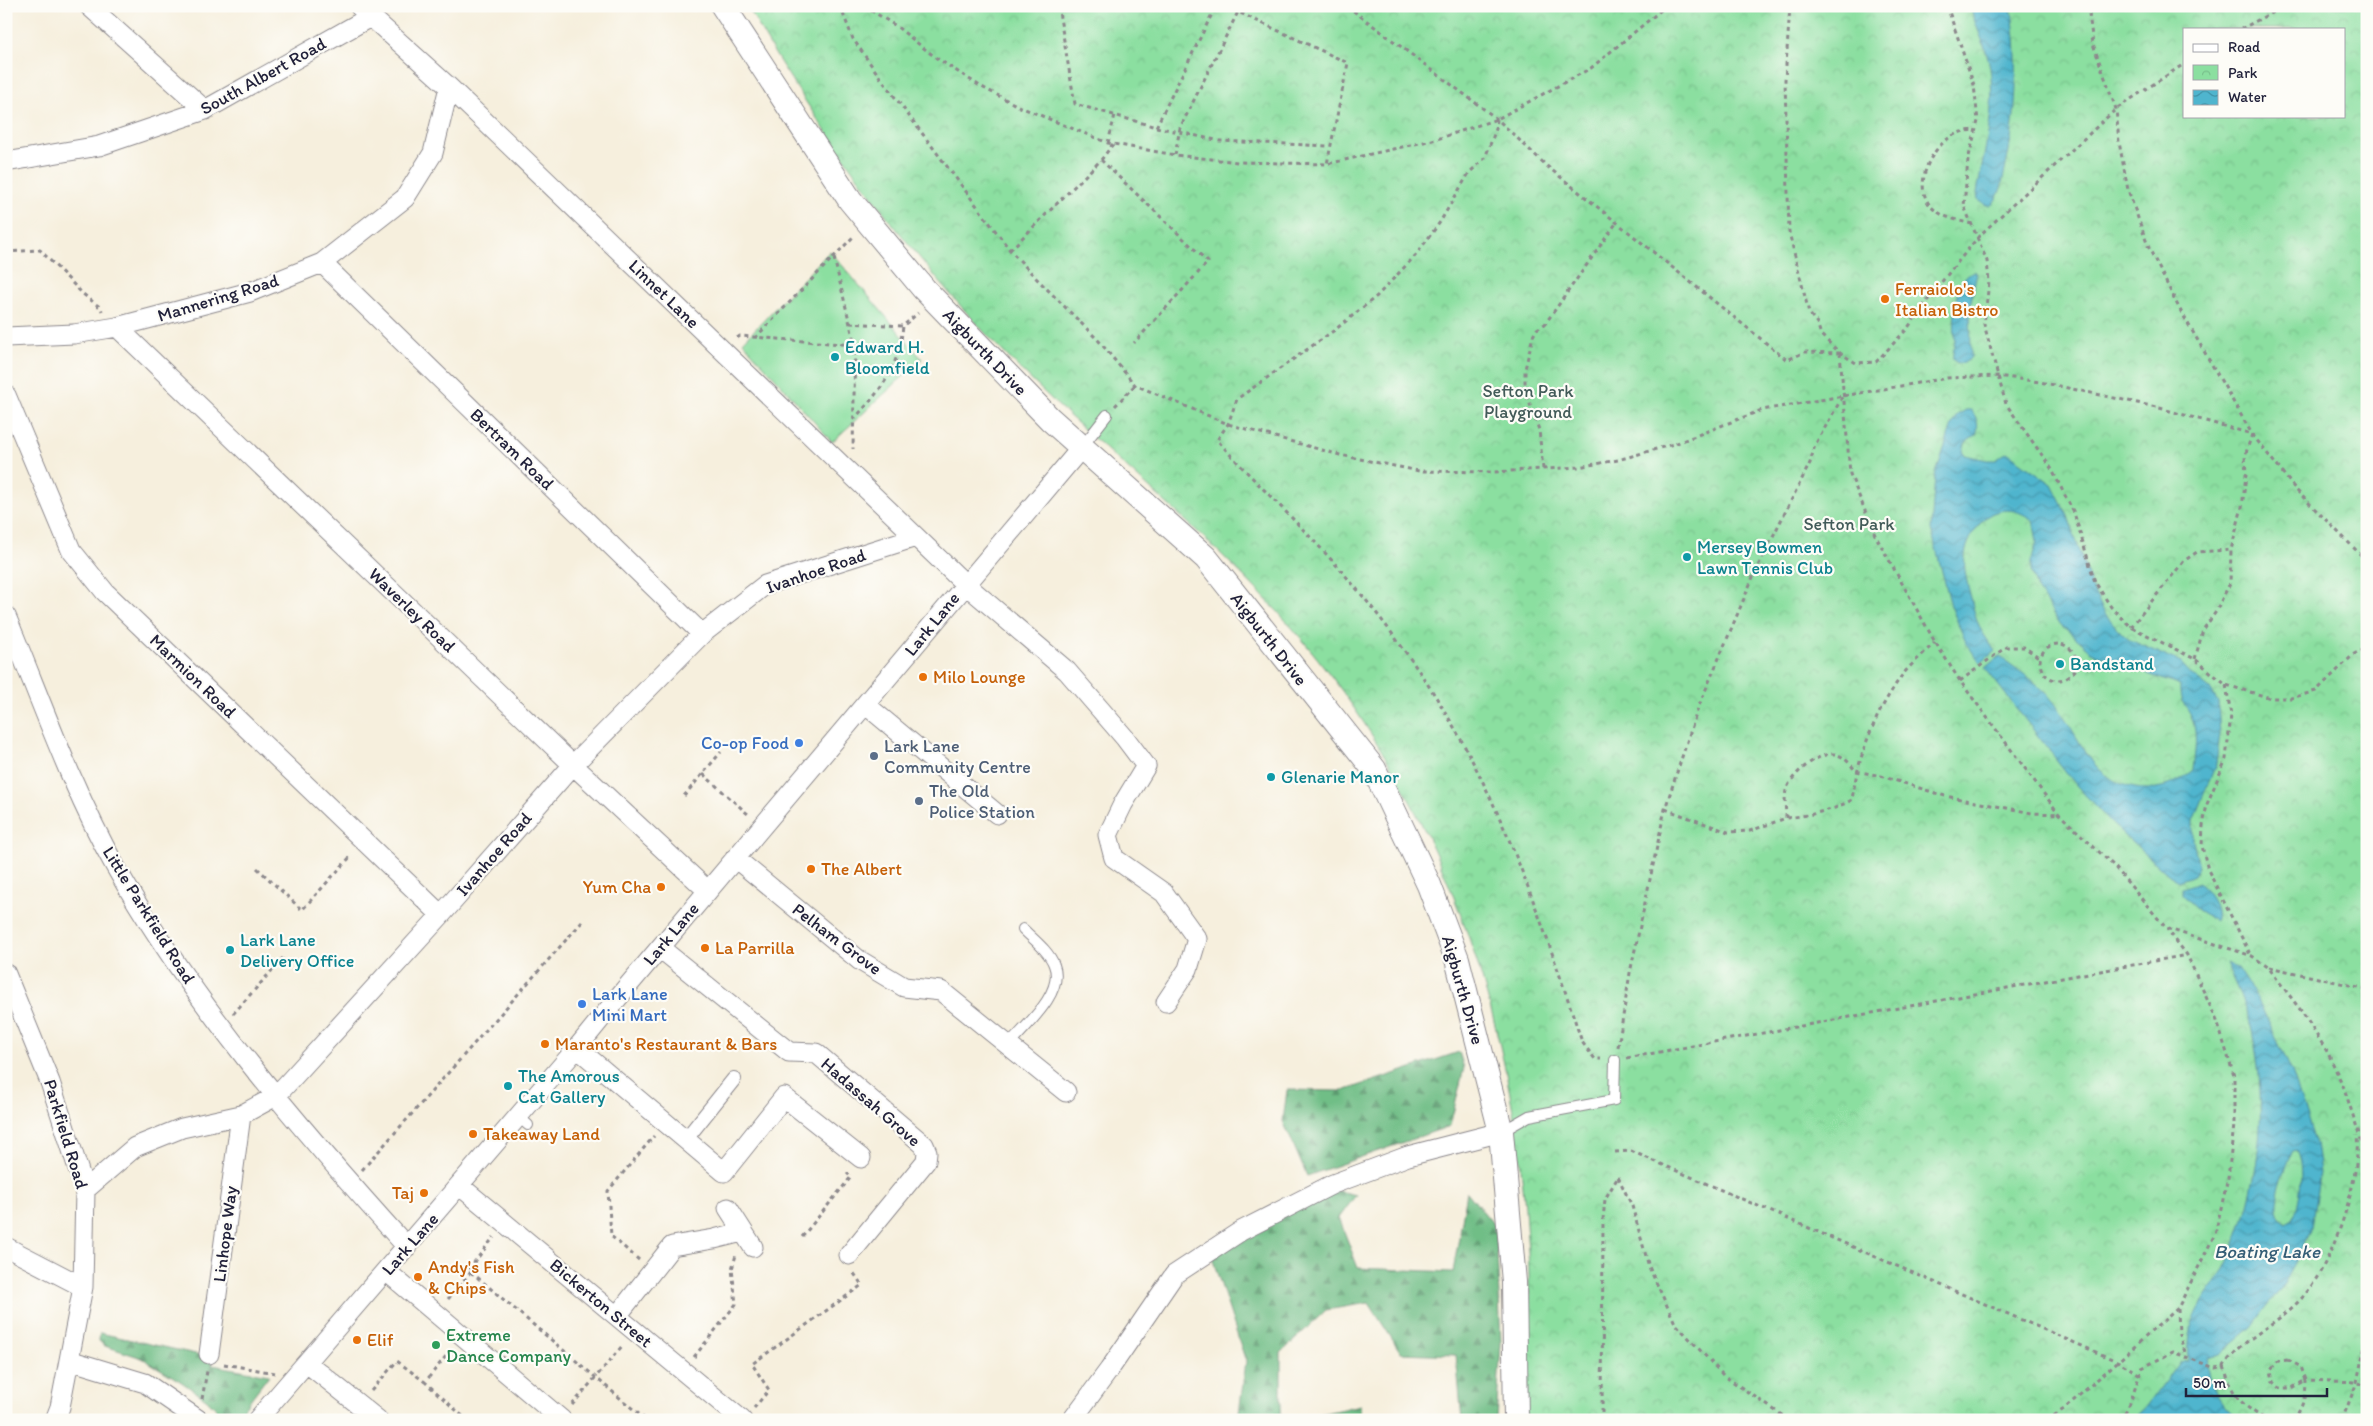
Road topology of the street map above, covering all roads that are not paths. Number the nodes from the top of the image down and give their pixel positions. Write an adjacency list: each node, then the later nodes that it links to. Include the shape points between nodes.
1 (89, 6): 5 (street)
2 (723, 6): 12 (street, Aigburth Drive, via 850,200 924,289 1050,419)
3 (365, 11): 4 (street, Linnet Lane); 5 (street, South Albert Road)
4 (449, 87): 7 (street, Mannering Road, via 433,153 405,198); 13 (street, Linnet Lane)
5 (204, 110): 6 (street, South Albert Road, via 99,146)
6 (6, 162)
7 (322, 263): 8 (street, Mannering Road, via 250,292); 16 (street, Bertram Road)
8 (111, 328): 9 (street, Mannering Road, via 74,334); 18 (street, Waverley Road)
9 (6, 337)
10 (6, 395): 22 (street, Marmion Road, via 71,550 105,592)
11 (1107, 415): 12 (lane)
12 (1082, 447): 14 (street, Lark Lane); 34 (street, Aigburth Drive, via 1206,558 1374,769 1429,885 1457,959)
13 (916, 537): 14 (street, Linnet Lane); 16 (street, Ivanhoe Road, via 765,585)
14 (965, 584): 17 (street, Lark Lane); 26 (street, Linnet Lane, via 1067,671 1146,766 1108,834 1114,858 1164,893 1197,939 1188,969)
15 (6, 616): 32 (street, Little Parkfield Road, via 79,794 115,866 172,959)
16 (702, 634): 18 (street, Ivanhoe Road)
17 (866, 705): 19 (street); 20 (street, Lark Lane)
18 (573, 764): 21 (street, Waverley Road); 22 (street, Ivanhoe Road)
19 (997, 814)
20 (735, 858): 21 (street, Lark Lane); 27 (street, Pelham Grove, via 859,960 904,987 941,991)
21 (708, 891): 24 (street, Lark Lane)
22 (441, 915): 32 (street, Ivanhoe Road)
23 (1023, 929): 27 (lane, via 1054,964 1056,977 1049,999)
24 (660, 948): 28 (street, Lark Lane); 42 (street, Hadassah Grove, via 789,1052 816,1054 924,1145 926,1161)
25 (6, 974): 38 (street, Parkfield Road, via 50,1082)
26 (1166, 1002)
27 (1008, 1046): 31 (street, Pelham Grove)
28 (577, 1048): 35 (street); 37 (street, Lark Lane, via 524,1121)
29 (1615, 1060): 34 (lane, via 1614,1100 1529,1116)
30 (734, 1079): 35 (street)
31 (1066, 1092)
32 (276, 1096): 33 (street, Ivanhoe Road); 41 (street, Little Parkfield Road)
33 (241, 1115): 38 (street, Ivanhoe Road, via 182,1128 135,1147); 46 (street, Linhope Way)
34 (1502, 1132): 55 (street, via 1408,1156 1333,1184 1240,1231 1174,1275); 56 (street, Aigburth Drive, via 1514,1282)
35 (686, 1139): 36 (street, via 724,1172 784,1097)
36 (856, 1154)
37 (460, 1186): 41 (street, Lark Lane); 45 (street, Bickerton Street)
38 (85, 1190): 44 (street, Parkfield Road)
39 (728, 1208): 45 (street, via 747,1239 714,1239 672,1246)
40 (6, 1247): 44 (street)
41 (407, 1247): 43 (street, Lark Lane)
42 (849, 1261)
43 (386, 1271): 48 (street, Lark Lane); 50 (street)
44 (83, 1287): 47 (street, Parkfield Road)
45 (617, 1316): 49 (street, Bickerton Street, via 683,1371)
46 (210, 1354)
47 (69, 1360): 51 (street, Parkfield Road); 52 (street, via 145,1383)
48 (301, 1370): 53 (street, Lark Lane); 54 (street, via 360,1404)
49 (746, 1416)
50 (561, 1419)
51 (55, 1420)
52 (199, 1420)
53 (258, 1420)
54 (378, 1420)
55 (1072, 1420)
56 (1516, 1420)

